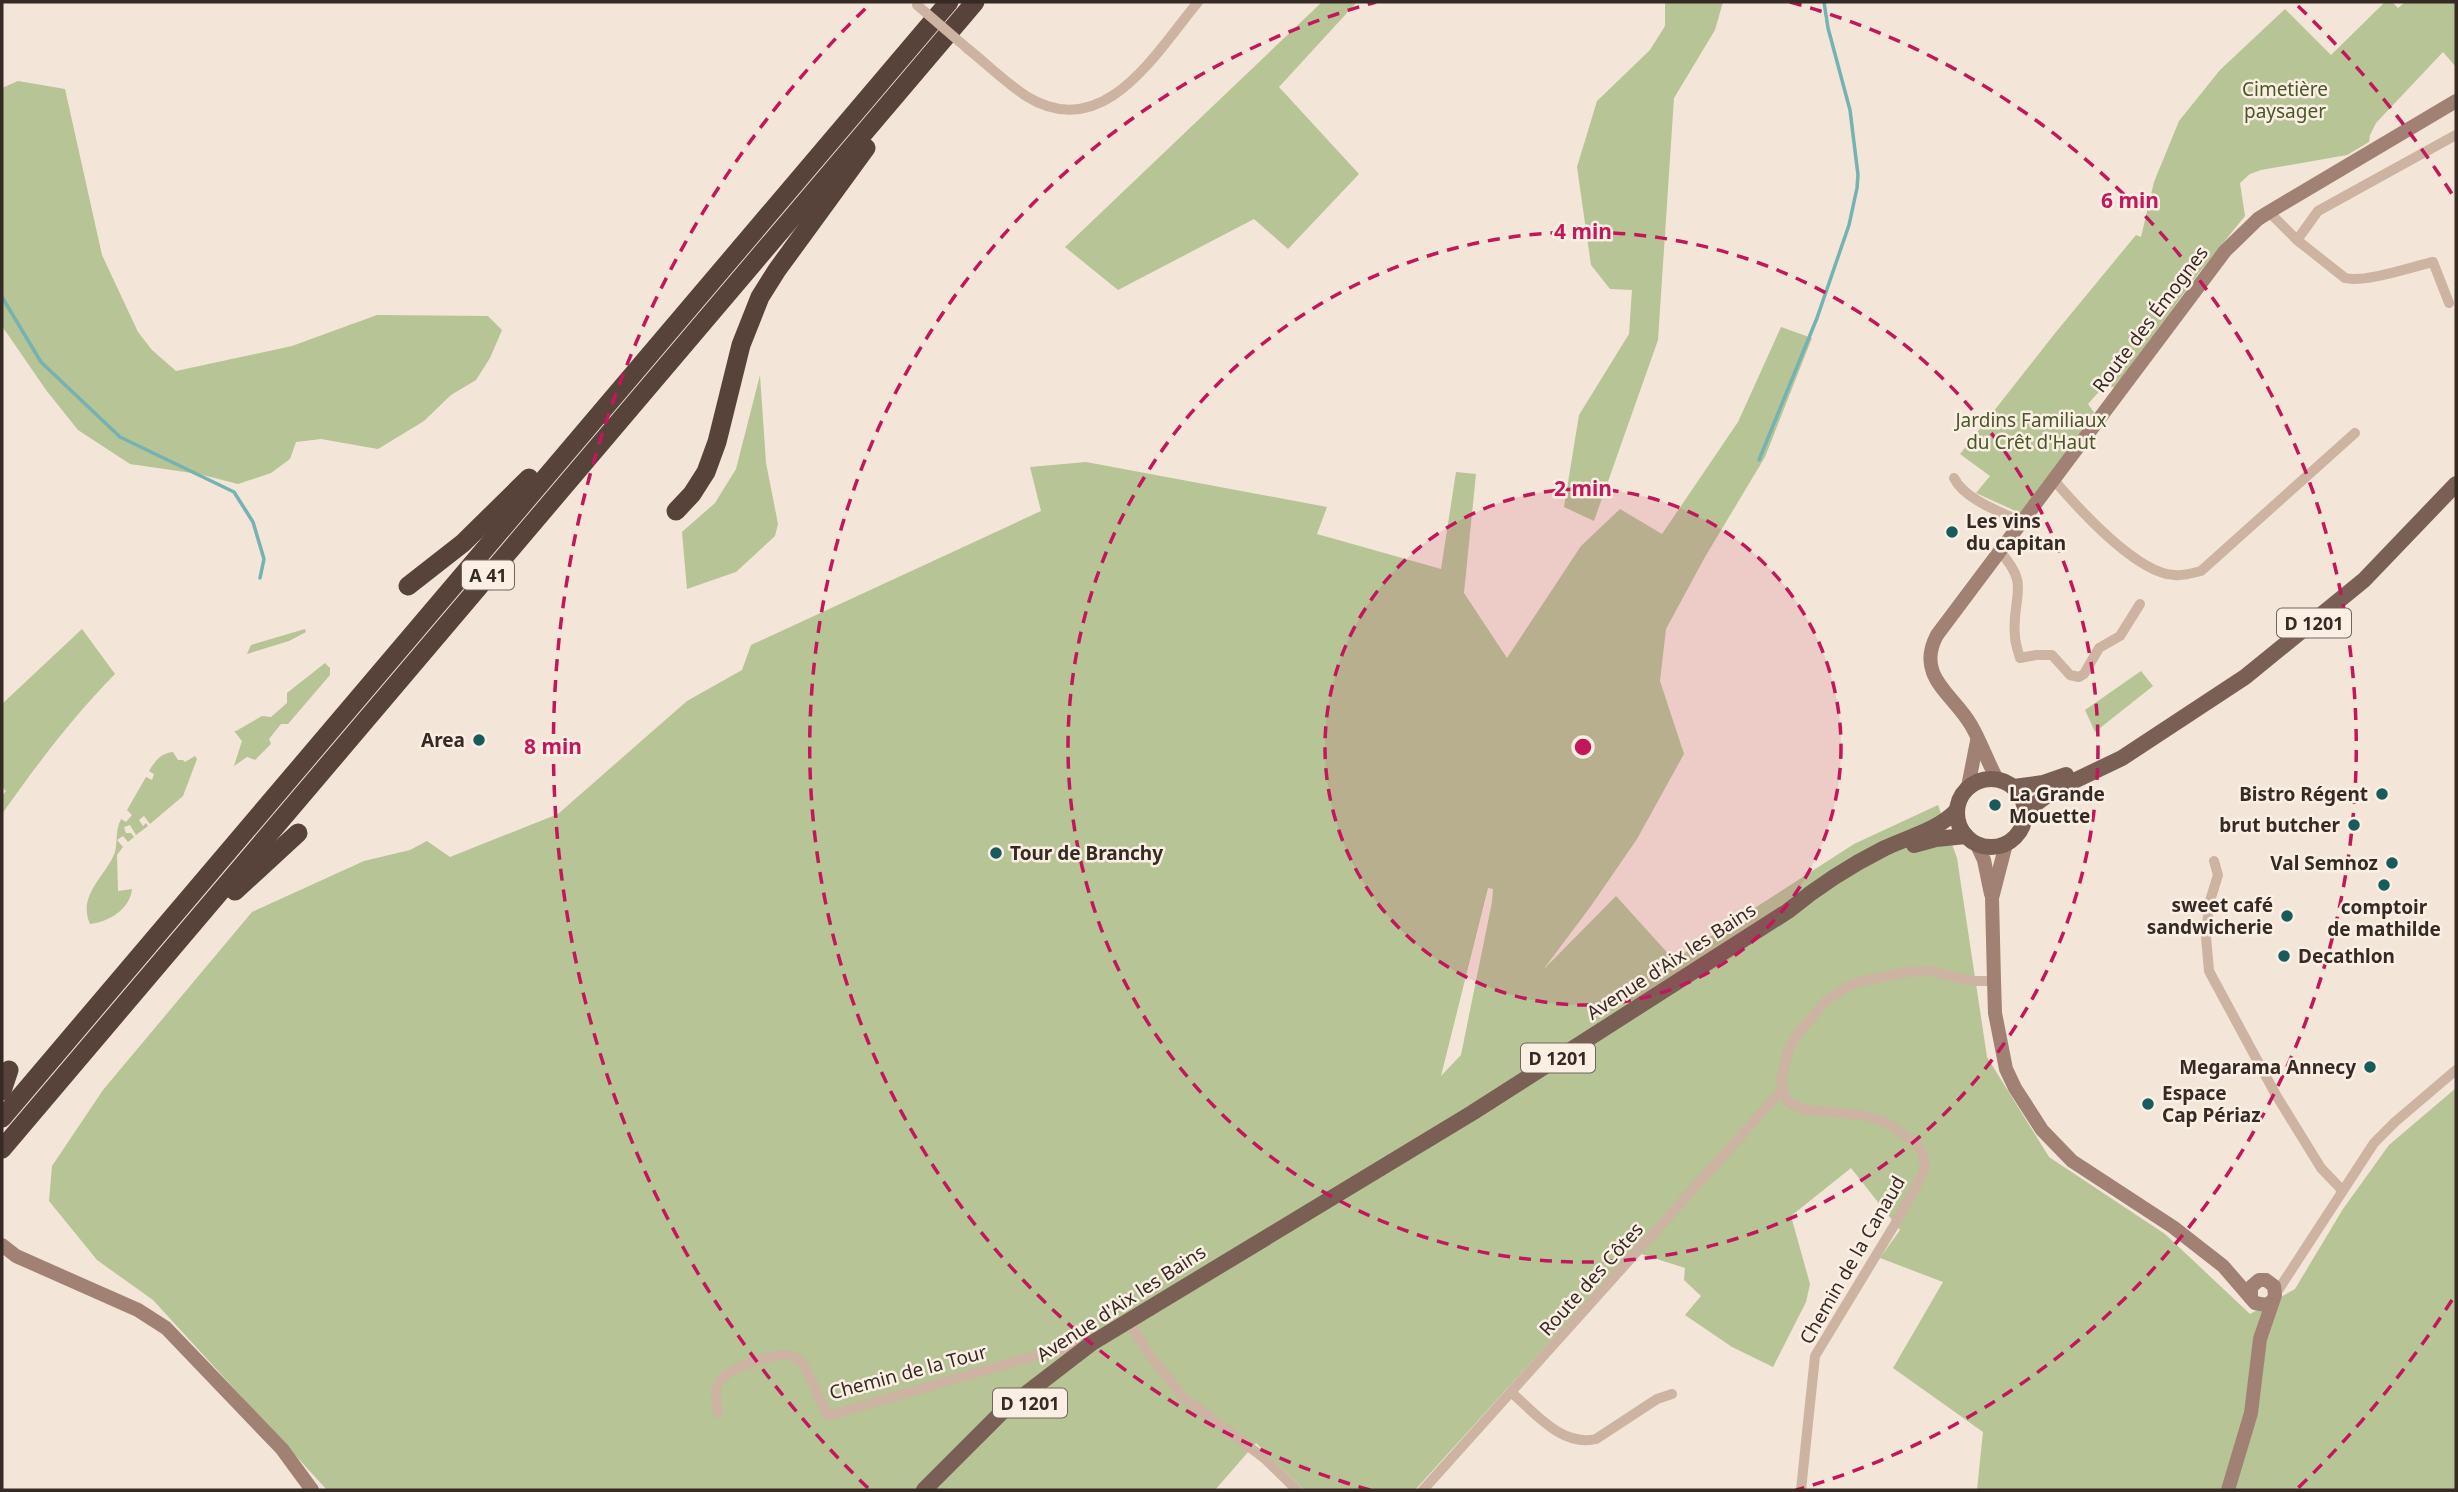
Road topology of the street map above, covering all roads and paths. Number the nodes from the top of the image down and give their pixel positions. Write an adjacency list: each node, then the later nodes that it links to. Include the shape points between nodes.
1 (949, 2): 10 (highway, A 41)
2 (975, 2): 5 (highway, A 41)
3 (1198, 2): 4 (street, bridge, via 1131,83 1105,103 1073,110 1026,96)
4 (915, 3)
5 (960, 19): 16 (highway, via 760,297 741,345 706,472); 35 (highway, A 41)
6 (2456, 101): 8 (street, Route des Émognes)
7 (2456, 135): 9 (street, via 2318,211)
8 (2269, 212): 9 (street); 14 (street, Route des Émognes, via 2225,251)
9 (2297, 240): 11 (street, via 2350,280 2432,262)
10 (724, 267): 19 (highway, via 489,520); 40 (highway, A 41)
11 (2449, 303)
12 (2355, 433): 14 (street, via 2212,563 2201,571 2173,576 2140,562 2087,518)
13 (1954, 478): 17 (street, via 1965,491)
14 (2053, 479): 17 (street, Route des Émognes)
15 (2456, 484): 21 (main road, D 1201, via 2385,560 2320,618 2245,677)
16 (676, 511)
17 (2022, 522): 18 (street, Route des Émognes)
18 (2000, 552): 20 (street, via 2019,581 2015,636 2020,658 2052,656 2070,675 2080,677 2099,649 2120,636); 22 (street, Route des Émognes, via 1937,635 1930,653 1932,672 1970,722)
19 (408, 586)
20 (2140, 604)
21 (2151, 737): 25 (main road, via 2058,778); 27 (main road)
22 (1977, 740): 23 (street, Route des Émognes); 24 (street)
23 (1997, 779): 24 (main road); 25 (main road)
24 (1968, 787): 26 (main road)
25 (2014, 787): 27 (main road)
26 (1957, 810): 29 (main road, via 1958,824); 33 (main road, Avenue d'Aix les Bains, via 1948,819 1858,863)
27 (2026, 811): 30 (main road, via 2023,828)
28 (298, 833): 35 (highway, via 262,864)
29 (1972, 840): 30 (main road, via 1992,847); 32 (street, via 1984,860); 33 (main road, Avenue d'Aix les Bains, via 1936,839 1900,850 1815,901)
30 (2006, 844): 32 (street)
31 (2214, 861): 42 (street, via 2218,875 2209,904 2209,971 2274,1091 2322,1168)
32 (1992, 898): 34 (street)
33 (1788, 911): 43 (main road, Avenue d'Aix les Bains / D 1201)
34 (1994, 981): 38 (street, via 1907,972 1843,989 1827,1000 1793,1041 1781,1073); 46 (street, via 2006,1069 2042,1130 2072,1161 2148,1209)
35 (104, 1029): 41 (highway, A 41)
36 (9, 1070): 39 (highway)
37 (2456, 1070): 42 (street, via 2374,1143)
38 (1782, 1090): 53 (street, Route des Côtes); 61 (street, Chemin de la Canaud, via 1789,1103 1800,1108 1885,1122 1914,1142 1925,1163 1895,1224 1815,1356)
39 (2, 1091)
40 (2, 1118)
41 (2, 1149)
42 (2342, 1190): 45 (street)
43 (1326, 1202): 50 (main road, Avenue d'Aix les Bains / D 1201); 52 (main road, Avenue d'Aix les Bains / D 1201)
44 (2, 1245): 56 (street, via 166,1328 282,1449)
45 (2294, 1264): 47 (street); 48 (street)
46 (2223, 1266): 47 (street); 49 (street)
47 (2262, 1280): 48 (street, via 2274,1286); 49 (street, via 2251,1287)
48 (2273, 1299): 49 (street, via 2266,1305); 51 (street)
49 (2253, 1300): 51 (street)
50 (1133, 1329): 58 (main road, Avenue d'Aix les Bains / D 1201, via 1015,1414); 59 (street, via 1183,1397 1264,1458)
51 (2260, 1339): 62 (street, via 2251,1413)
52 (1092, 1343): 55 (street, Chemin de la Tour, via 828,1416 798,1358 771,1356 722,1376 716,1387); 57 (main road, Avenue d'Aix les Bains / D 1201, via 1001,1413)
53 (1512, 1393): 54 (street, via 1555,1431 1589,1441); 60 (street, Route des Côtes)
54 (1672, 1394)
55 (718, 1413)
56 (312, 1490)
57 (924, 1490)
58 (938, 1490)
59 (1297, 1490)
60 (1423, 1490)
61 (1801, 1490)
62 (2228, 1490)

